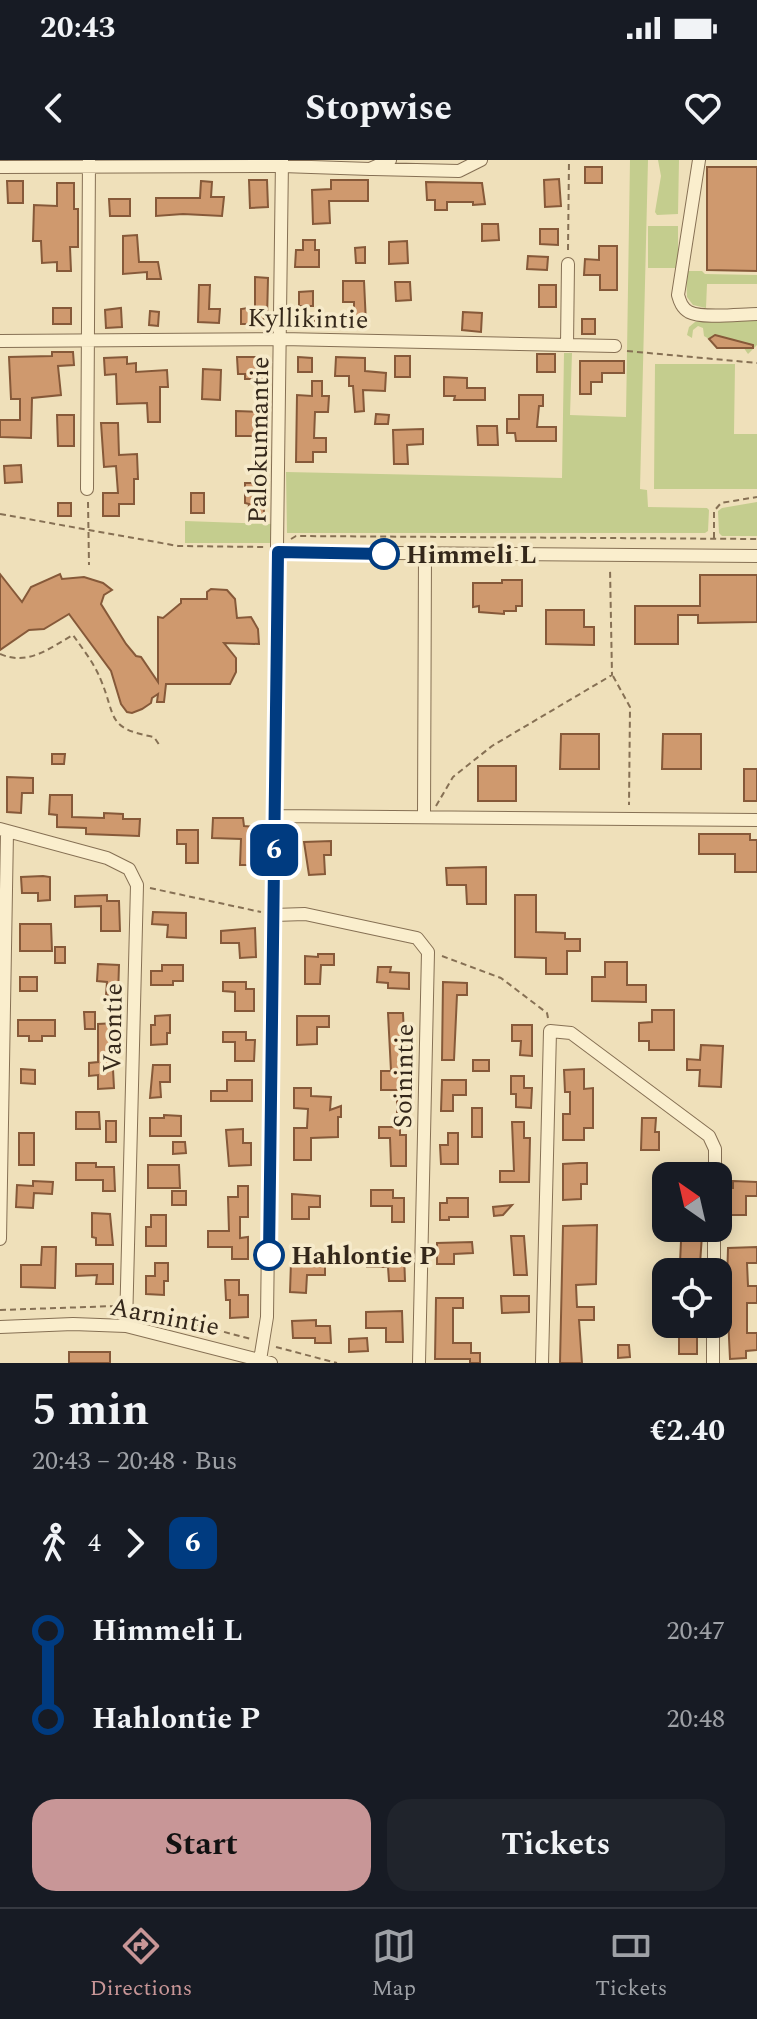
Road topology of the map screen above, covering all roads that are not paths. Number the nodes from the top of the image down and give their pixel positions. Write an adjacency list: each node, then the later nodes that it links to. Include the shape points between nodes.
1 (390, 160): 7 (street)
2 (481, 160): 7 (street, via 459,171)
3 (699, 160): 9 (street, via 678,295 681,305 698,315)
4 (89, 163): 5 (street); 6 (street); 11 (street)
5 (282, 163): 7 (street); 10 (street, Palokunnantie)
6 (0, 167)
7 (370, 169)
8 (568, 264): 13 (street)
9 (757, 314)
10 (282, 339): 11 (street, Kyllikintie); 13 (street, Kyllikintie); 16 (street, Palokunnantie)
11 (90, 340): 12 (street, Kyllikintie); 15 (street)
12 (0, 341)
13 (567, 345): 14 (street, Kyllikintie)
14 (615, 346)
15 (87, 489)
16 (278, 548): 17 (street); 19 (street, Palokunnantie)
17 (425, 554): 18 (street); 20 (street)
18 (757, 556)
19 (274, 816): 20 (street); 23 (street, Palokunnantie)
20 (424, 817): 21 (street)
21 (757, 820)
22 (3, 830): 25 (street); 26 (street, Vaontie, via 107,858 129,869 137,885)
23 (274, 915): 29 (street, Palokunnantie); 30 (street, Soinintie, via 305,914 417,938 428,952)
24 (715, 1162): 31 (street, via 709,1136 571,1033 550,1031)
25 (0, 1239)
26 (126, 1326): 27 (street, Aarnintie); 29 (street, Aarnintie)
27 (0, 1327)
28 (713, 1338): 32 (street)
29 (266, 1361)
30 (419, 1363)
31 (542, 1363)
32 (713, 1363)

